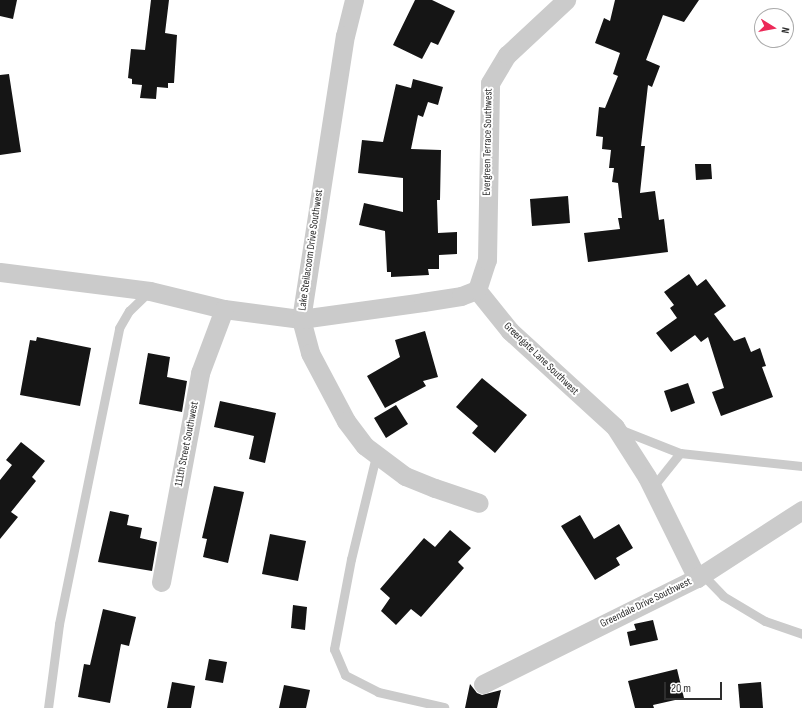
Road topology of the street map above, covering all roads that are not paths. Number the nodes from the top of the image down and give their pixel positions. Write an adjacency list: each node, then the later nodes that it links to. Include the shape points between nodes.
1 (354, 0): 7 (street, Lake Steilacoom Drive Southwest, via 345,35)
2 (566, 0): 4 (street, Evergreen Terrace Southwest, via 507,55 490,83 486,260)
3 (0, 272): 5 (street, Lake Steilacoom Drive Southwest)
4 (477, 290): 7 (street, via 438,299); 8 (street, Greengate Lane Southwest, via 510,331)
5 (150, 291): 6 (street, Lake Steilacoom Drive Southwest); 20 (lane, via 129,311 119,328 59,624)
6 (224, 309): 7 (street, Lake Steilacoom Drive Southwest); 16 (street, 111th Street Southwest, via 200,373)
7 (301, 318): 10 (street, via 310,353 346,421)
8 (615, 427): 9 (lane); 12 (street, Greengate Lane Southwest, via 647,477)
9 (680, 454): 11 (lane); 12 (lane)
10 (376, 456): 13 (street, via 405,476); 19 (lane, via 351,559 334,648 345,675 378,692)
11 (802, 466)
12 (651, 488): 15 (street, Greengate Lane Southwest)
13 (479, 502)
14 (802, 510): 15 (street, Greendale Drive Southwest)
15 (700, 577): 17 (lane, via 723,596 765,621); 18 (street, Greendale Drive Southwest)
16 (161, 582)
17 (802, 634)
18 (483, 684)
19 (444, 707)
20 (48, 708)

